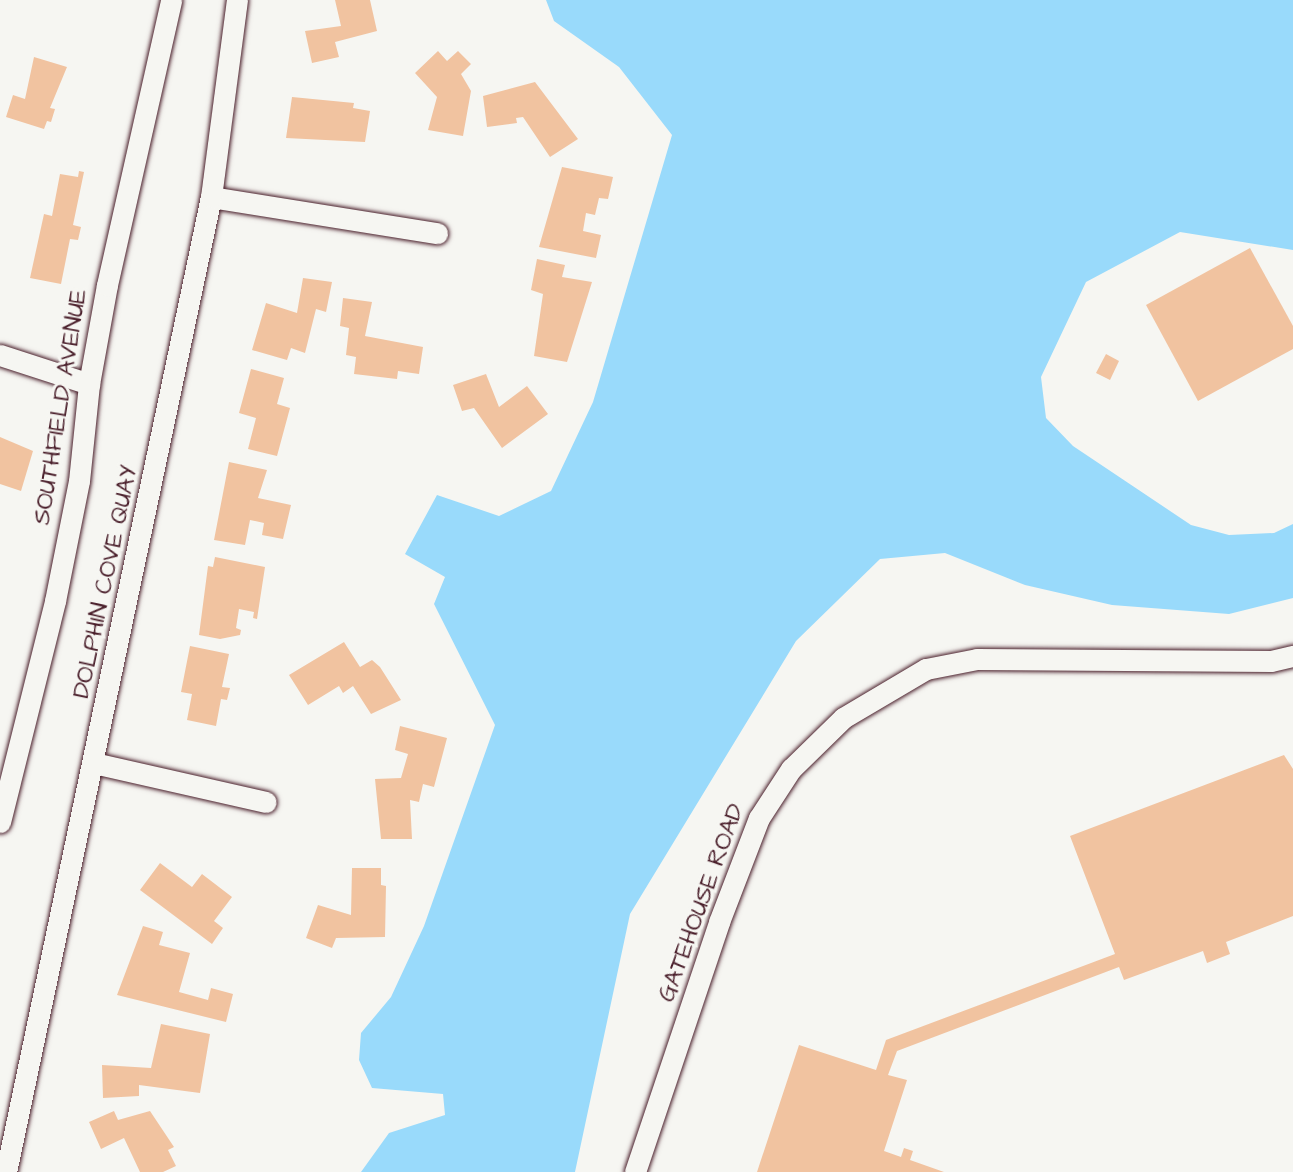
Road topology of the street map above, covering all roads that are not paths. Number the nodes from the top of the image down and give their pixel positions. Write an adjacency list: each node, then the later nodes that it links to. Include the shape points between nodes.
1 (171, 0): 6 (street, SOUTHFIELD AVENUE, via 135,148)
2 (237, 0): 3 (street, DOLPHIN COVE QUAY)
3 (211, 197): 4 (street); 8 (street, DOLPHIN COVE QUAY)
4 (437, 233)
5 (0, 355): 6 (street)
6 (89, 384): 9 (street, SOUTHFIELD AVENUE, via 79,481)
7 (1293, 656): 13 (street, GATEHOUSE ROAD, via 1271,661 977,659 926,669 843,718 791,769 759,818)
8 (94, 763): 10 (street); 12 (street, DOLPHIN COVE QUAY)
9 (6, 771): 11 (street, SOUTHFIELD AVENUE)
10 (266, 802)
11 (0, 822)
12 (6, 1172)
13 (635, 1172)

